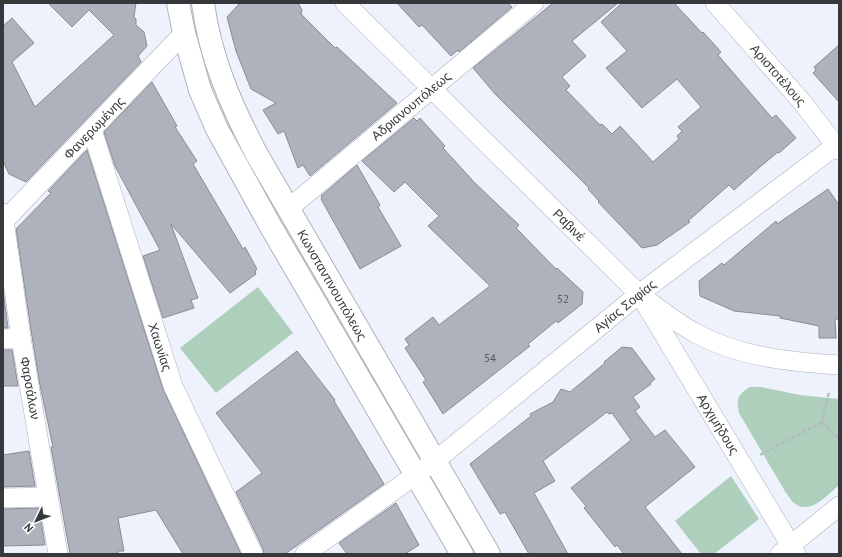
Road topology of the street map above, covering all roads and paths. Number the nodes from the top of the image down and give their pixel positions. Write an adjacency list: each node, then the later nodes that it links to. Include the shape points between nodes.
1 (178, 3): 6 (main road, Κωνσταντινουπόλεως)
2 (345, 3): 7 (street, Ραβινέ)
3 (534, 3): 7 (street, Αδριανουπόλεως)
4 (715, 3): 9 (street, Αριστοτέλους)
5 (204, 4): 10 (main road, Κωνσταντινουπόλεως, via 205,21 223,83 256,153)
6 (184, 33): 8 (street, Φανερωμένης); 20 (main road, Κωνσταντινουπόλεως, via 200,90 217,129 271,227)
7 (432, 89): 10 (street, Αδριανουπόλεως); 12 (street, Ραβινέ)
8 (92, 130): 11 (street, Φανερωμένης); 26 (street, Χαωνίας, via 173,386)
9 (838, 146): 12 (street, Αγίας Σοφίας)
10 (288, 209): 19 (main road, Κωνσταντινουπόλεως)
11 (4, 219): 13 (street, Φαρσάλων)
12 (639, 294): 14 (street, Ραβινέ, via 674,321 727,347 770,358); 19 (street, Αγίας Σοφίας); 24 (street, Αρχιμήδους)
13 (12, 339): 21 (street, Φαρσάλων)
14 (839, 366)
15 (829, 392): 16 (path)
16 (822, 422): 17 (path); 18 (path)
17 (839, 439)
18 (760, 455)
19 (435, 461): 20 (street, Αγίας Σοφίας); 29 (main road, Κωνσταντινουπόλεως)
20 (416, 475): 27 (street, Αγίας Σοφίας); 28 (main road, Κωνσταντινουπόλεως)
21 (49, 497): 22 (street); 25 (street, Φαρσάλων)
22 (3, 498)
23 (839, 506): 24 (street)
24 (789, 551)
25 (58, 554)
26 (253, 554)
27 (305, 554)
28 (462, 554)
29 (489, 554)

